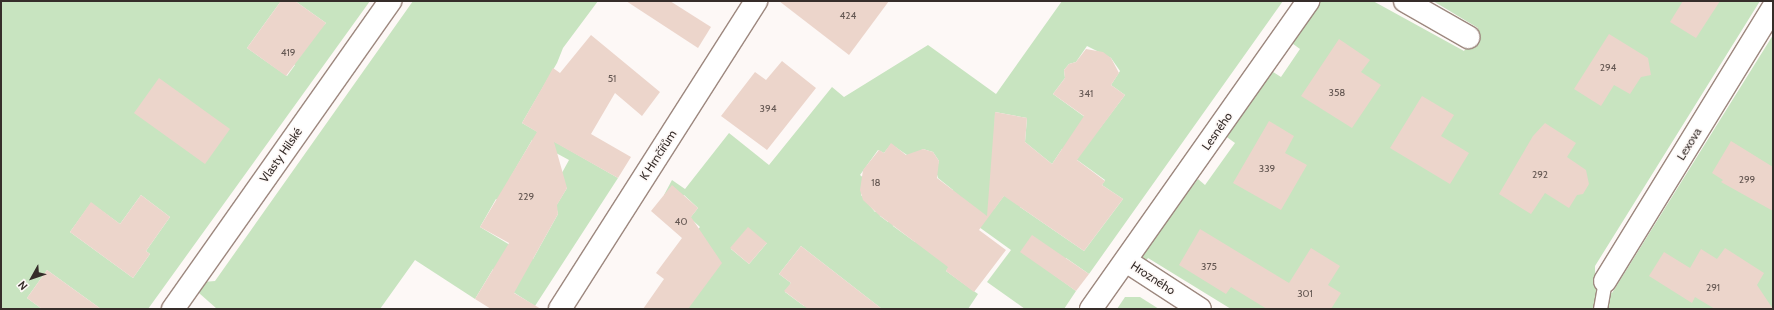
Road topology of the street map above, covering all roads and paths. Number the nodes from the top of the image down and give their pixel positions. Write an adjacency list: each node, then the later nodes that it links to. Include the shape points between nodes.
1 (390, 1): 9 (street, Vlasty Hilské)
2 (756, 1): 10 (street, K Hrnčířům)
3 (1308, 1): 7 (street, Lesného)
4 (1405, 1): 6 (street)
5 (1773, 8): 8 (street, Lexova)
6 (1468, 37)
7 (1126, 261): 11 (street, Lesného); 12 (street, Hrozného)
8 (1603, 278): 13 (lane)
9 (174, 308)
10 (560, 309)
11 (1091, 309)
12 (1200, 309)
13 (1600, 309)

